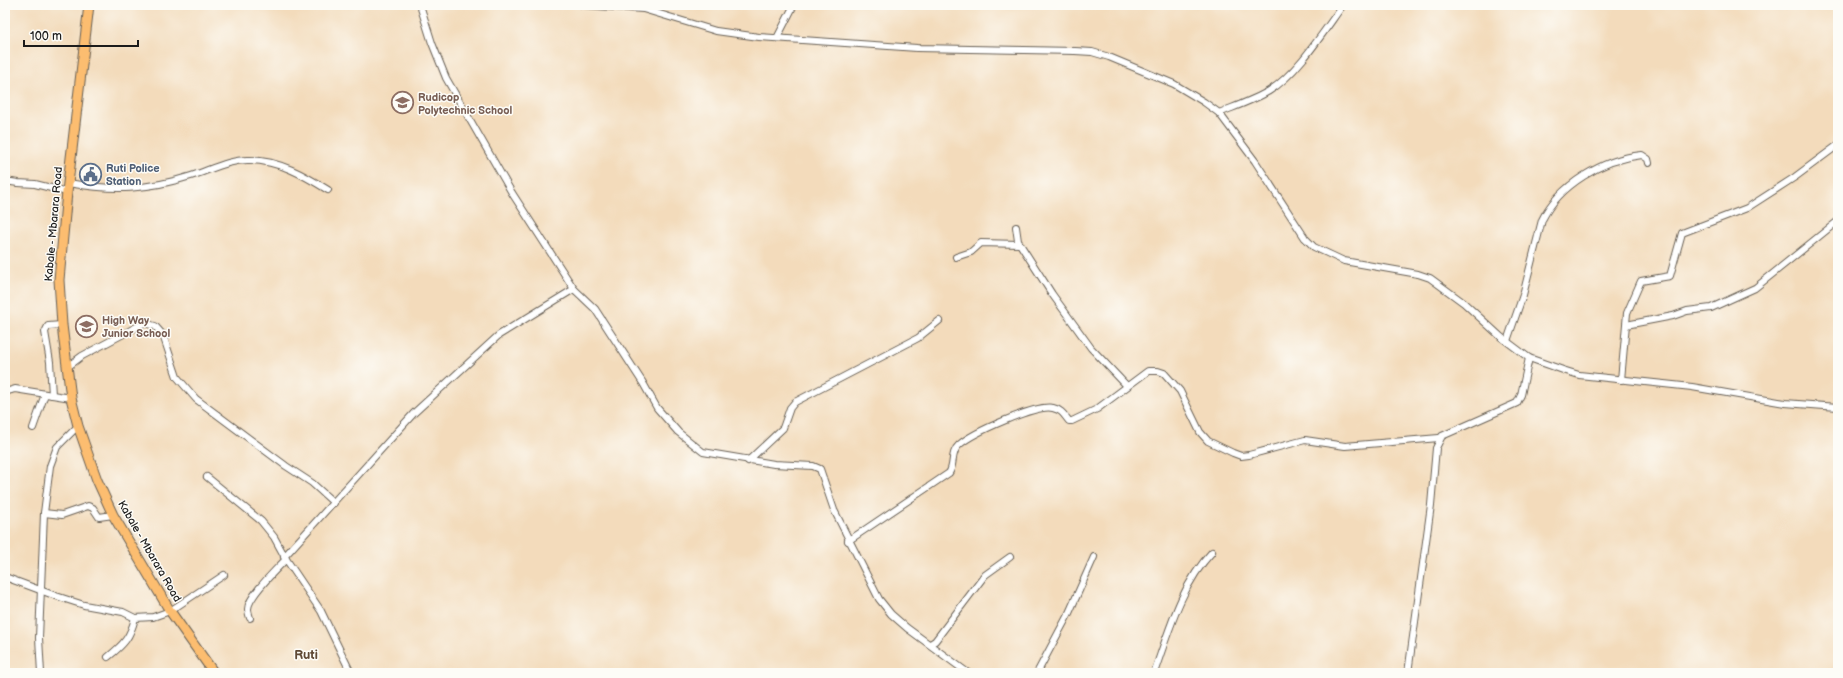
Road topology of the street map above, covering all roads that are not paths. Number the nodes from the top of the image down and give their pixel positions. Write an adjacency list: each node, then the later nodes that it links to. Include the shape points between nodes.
1 (89, 5): 11 (main road, Kabale - Mbarara Road)
2 (420, 5): 17 (street, via 446,78 512,193)
3 (583, 5): 6 (street, via 643,9 716,31)
4 (794, 5): 6 (street)
5 (1343, 5): 7 (street, via 1307,53 1281,82 1269,91)
6 (777, 38): 7 (street, via 917,48 1092,52 1174,84)
7 (1219, 114): 21 (street, via 1255,161 1305,238 1314,247 1344,261 1430,278 1464,303)
8 (1838, 145): 20 (street, via 1747,208 1682,234 1670,276 1641,281 1627,313)
9 (1649, 163): 21 (street, via 1642,155 1618,160 1598,168 1572,185 1547,210)
10 (5, 181): 11 (street)
11 (68, 187): 12 (street, via 144,187 179,180 231,162 249,160 275,163 299,172); 19 (main road, Kabale - Mbarara Road, via 59,280)
12 (328, 190)
13 (1838, 221): 20 (street, via 1755,288 1711,308)
14 (1016, 227): 15 (street)
15 (1019, 244): 16 (street, via 981,243 971,252); 25 (street, via 1091,348)
16 (956, 257)
17 (574, 289): 33 (street, via 595,309 657,408 678,432 703,452); 35 (street, via 499,335 414,414)
18 (939, 322): 33 (street, via 918,338 795,402 790,408 783,428)
19 (62, 325): 23 (main road, Kabale - Mbarara Road); 27 (street, via 48,326 45,332 50,362)
20 (1626, 325): 24 (street)
21 (1507, 341): 22 (street)
22 (1529, 358): 24 (street, via 1579,375); 32 (street, via 1517,403)
23 (66, 368): 28 (main road, Kabale - Mbarara Road); 35 (street, via 82,356 144,323 155,326 163,335 177,377 196,398 312,483)
24 (1621, 380): 29 (street, via 1785,403)
25 (1127, 386): 32 (street, via 1148,371 1164,373 1174,382 1186,400 1200,432 1208,441 1241,456 1305,440 1345,446); 38 (street, via 1097,409 1072,421 1069,421 1061,410 1047,407 1020,414 975,433 955,449 949,473)
26 (5, 392): 27 (street, via 15,389)
27 (48, 395): 28 (street); 31 (street)
28 (71, 398): 30 (main road, Kabale - Mbarara Road)
29 (1838, 407)
30 (78, 426): 36 (street, via 57,447 50,466); 37 (main road, Kabale - Mbarara Road, via 97,480)
31 (33, 428)
32 (1439, 438): 57 (street)
33 (748, 461): 38 (street, via 813,466 820,469)
34 (207, 477): 42 (street, via 261,521 274,537)
35 (334, 504): 42 (street)
36 (44, 513): 37 (street, via 62,515 88,506 93,508 99,517); 45 (street)
37 (113, 515): 46 (main road, Kabale - Mbarara Road)
38 (848, 541): 49 (street, via 879,599 906,628)
39 (1212, 552): 56 (street, via 1198,567 1185,592)
40 (1010, 557): 49 (street, via 985,576)
41 (1094, 557): 55 (street, via 1070,613)
42 (285, 558): 48 (street, via 248,604); 53 (street, via 321,611)
43 (224, 575): 46 (street)
44 (5, 577): 45 (street)
45 (41, 590): 47 (street, via 84,605 123,612); 51 (street)
46 (170, 611): 47 (street, via 153,617); 52 (main road, Kabale - Mbarara Road)
47 (135, 618): 50 (street, via 131,634)
48 (250, 618)
49 (930, 644): 54 (street)
50 (108, 657)
51 (40, 673)
52 (214, 673)
53 (351, 673)
54 (968, 673)
55 (1037, 673)
56 (1154, 673)
57 (1408, 673)

